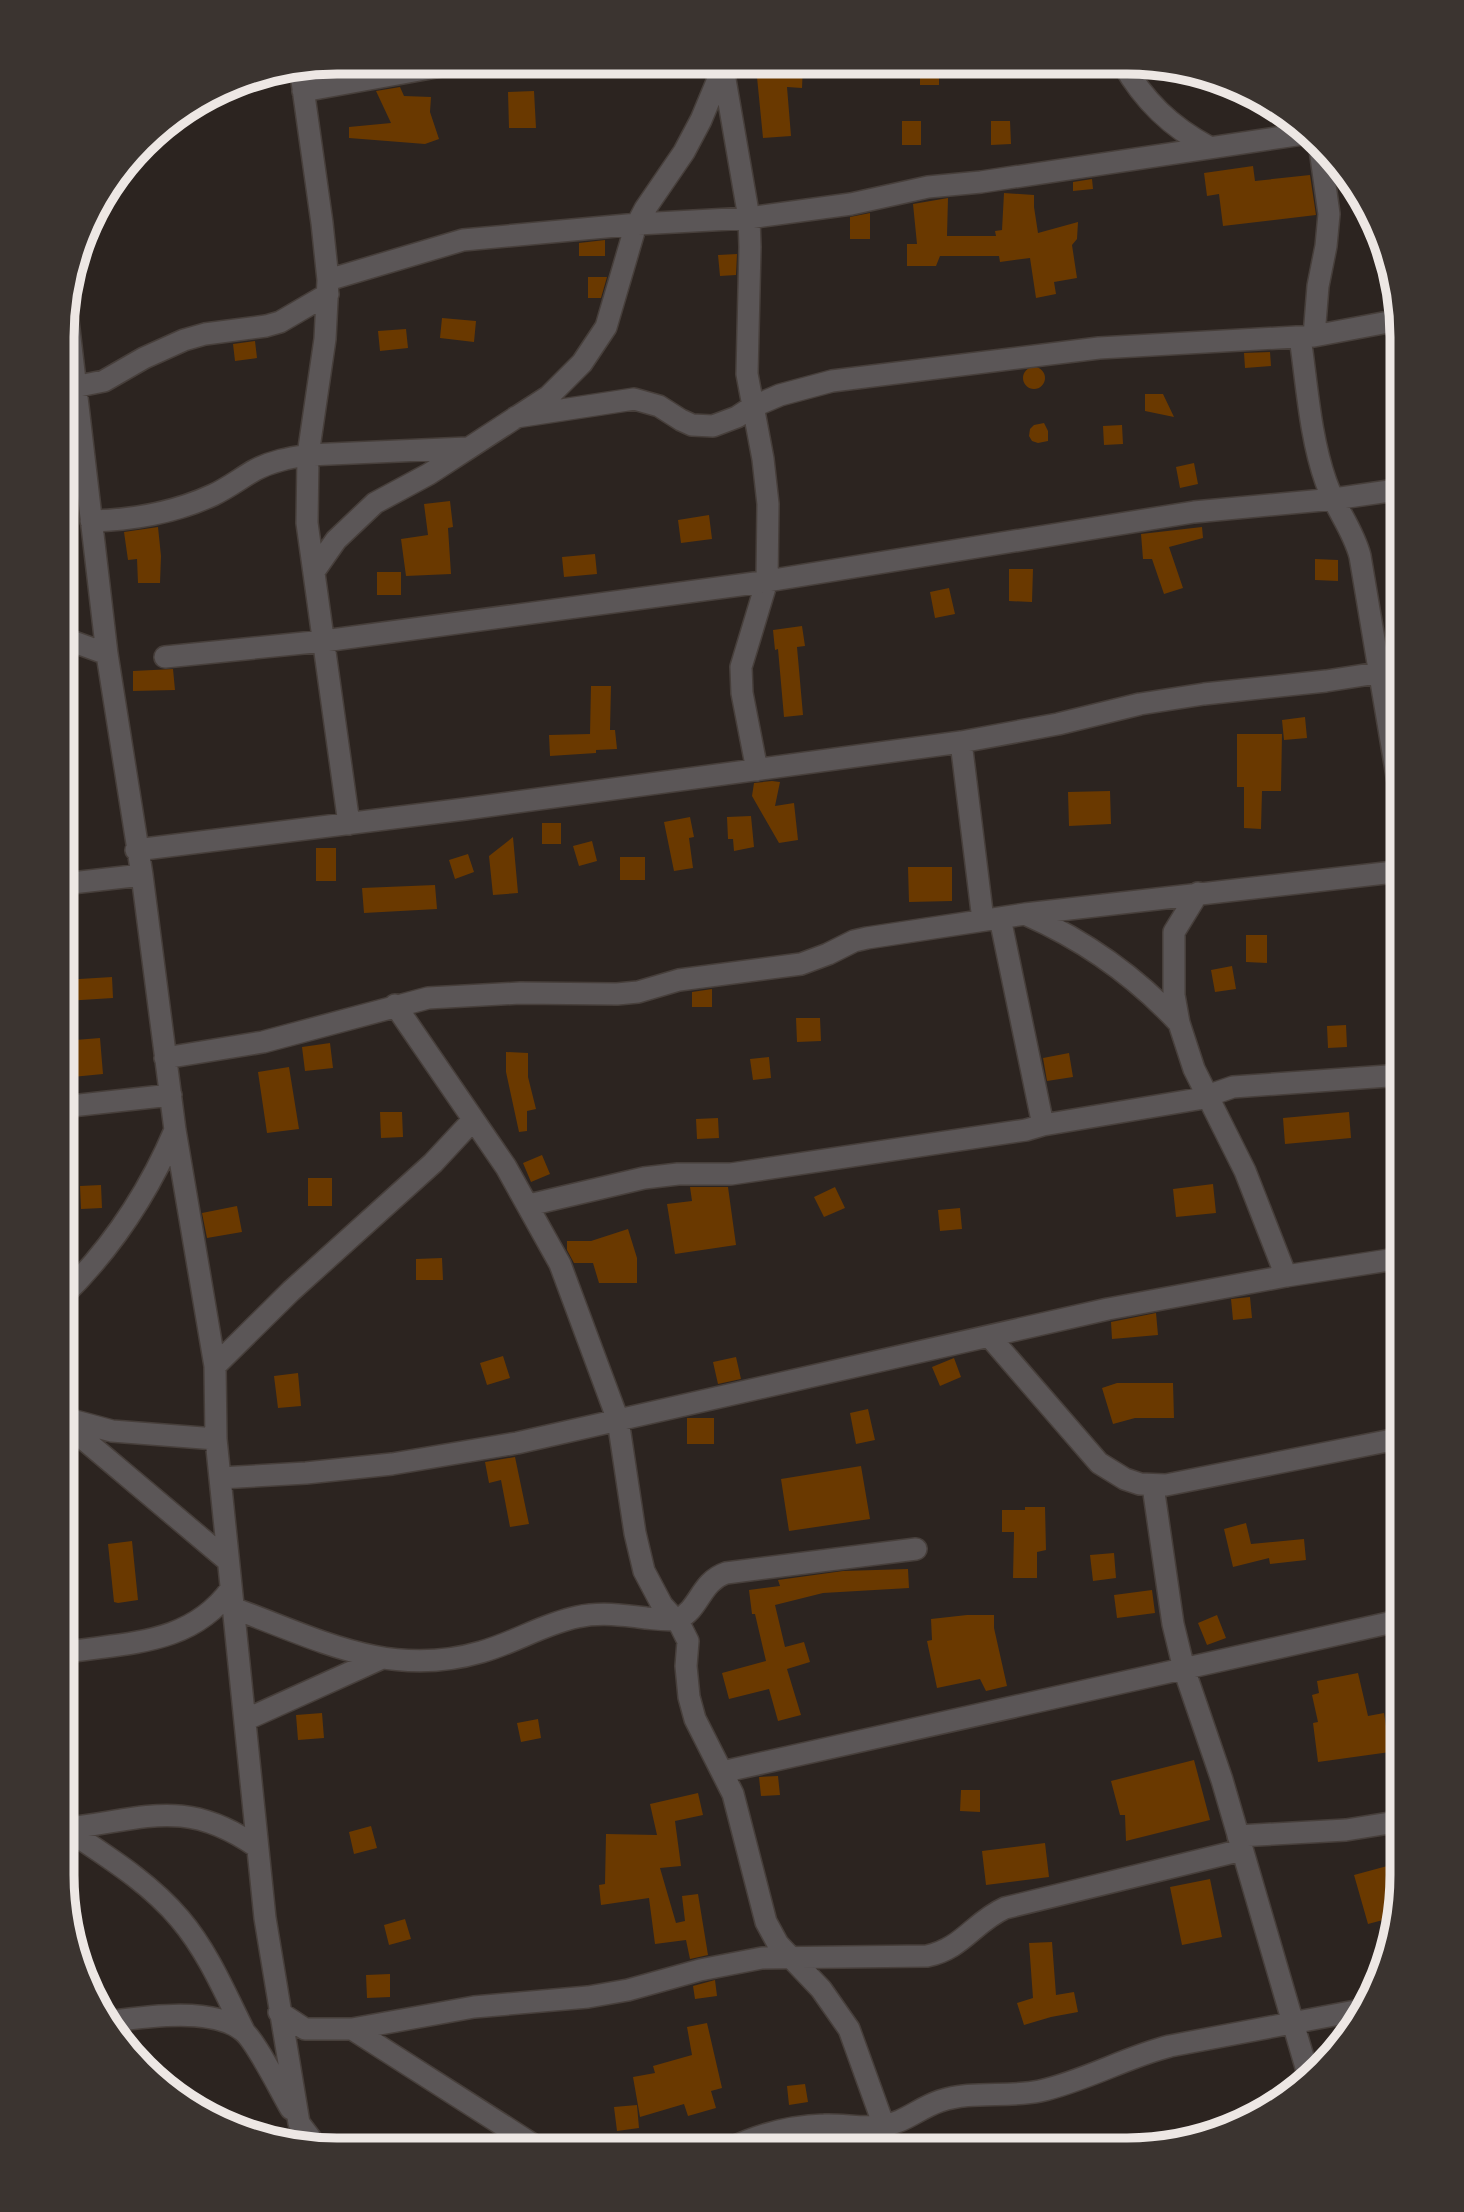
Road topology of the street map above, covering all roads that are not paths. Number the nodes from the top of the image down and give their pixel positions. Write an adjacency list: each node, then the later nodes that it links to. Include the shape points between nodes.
1 (397, 74): 6 (street)
2 (718, 74): 11 (street, via 695,131)
3 (724, 74): 10 (street)
4 (1129, 74): 8 (street, via 1161,114)
5 (301, 76): 6 (street)
6 (303, 91): 12 (street)
7 (1296, 135): 8 (street)
8 (1209, 147): 10 (street)
9 (1321, 159): 14 (street, via 1329,214)
10 (749, 218): 11 (street); 16 (street, via 746,358)
11 (638, 224): 12 (street, via 463,240); 18 (street, via 606,327 595,345 549,396)
12 (328, 287): 15 (street, via 280,322 184,340 104,381); 20 (street)
13 (1390, 322): 14 (street)
14 (1307, 337): 16 (street, via 1099,348 832,381); 22 (street, via 1318,458)
15 (74, 388)
16 (752, 407): 18 (street, via 737,417 702,427 634,399); 25 (street, via 768,504)
17 (74, 414): 23 (street)
18 (516, 417): 19 (street)
19 (468, 448): 20 (street); 24 (street, via 375,503 336,540)
20 (308, 455): 23 (street, via 272,463 215,494 169,511); 24 (street, via 307,523)
21 (1390, 491): 22 (street)
22 (1334, 499): 25 (street, via 1194,512); 31 (street, via 1360,556)
23 (91, 521): 28 (street)
24 (315, 570): 26 (street)
25 (767, 581): 26 (street); 34 (street, via 741,667)
26 (324, 640): 29 (street); 35 (street)
27 (74, 642): 28 (street)
28 (107, 654): 36 (street)
29 (165, 657)
30 (1390, 672): 31 (street)
31 (1379, 674): 32 (street); 33 (street, via 1192,696)
32 (1390, 738)
33 (961, 742): 34 (street); 42 (street)
34 (757, 769): 35 (street)
35 (349, 824): 36 (street)
36 (136, 850): 38 (street)
37 (1390, 872): 40 (street)
38 (142, 875): 39 (street); 45 (street)
39 (74, 883)
40 (1198, 893): 41 (street); 44 (street, via 1174,932)
41 (1025, 914): 42 (street); 44 (street, via 1105,956)
42 (991, 919): 43 (street, via 867,938 801,964 679,980 638,992 474,995); 51 (street)
43 (394, 1006): 45 (street, via 263,1042); 50 (street)
44 (1179, 1023): 48 (street)
45 (165, 1058): 47 (street)
46 (1390, 1076): 48 (street, via 1233,1087)
47 (171, 1095): 49 (street); 52 (street)
48 (1207, 1097): 51 (street); 55 (street, via 1245,1171)
49 (74, 1106)
50 (473, 1120): 53 (street); 58 (street, via 433,1163)
51 (1043, 1125): 53 (street, via 731,1174 644,1178)
52 (175, 1130): 56 (street, via 122,1230); 58 (street)
53 (529, 1205): 59 (street, via 574,1298)
54 (1390, 1260): 55 (street)
55 (1286, 1276): 57 (street)
56 (74, 1285)
57 (989, 1336): 59 (street); 65 (street, via 1099,1463 1125,1479)
58 (215, 1366): 62 (street)
59 (618, 1420): 64 (street, via 455,1455); 69 (street, via 638,1552 652,1588)
60 (74, 1422): 62 (street, via 113,1431)
61 (74, 1429): 67 (street)
62 (216, 1439): 64 (street)
63 (1390, 1440): 65 (street)
64 (220, 1478): 67 (street)
65 (1153, 1486): 73 (street)
66 (916, 1549): 69 (street, via 726,1573 709,1581 688,1612)
67 (227, 1560): 68 (street)
68 (232, 1599): 71 (street, via 167,1636); 72 (street); 74 (street)
69 (673, 1620): 72 (street, via 600,1613 553,1623 457,1658); 75 (street, via 688,1641 687,1682 695,1719)
70 (1390, 1623): 73 (street)
71 (74, 1651)
72 (380, 1659): 74 (street)
73 (1184, 1669): 75 (street); 79 (street)
74 (245, 1720): 80 (street)
75 (722, 1772): 81 (street, via 733,1794 766,1922)
76 (1390, 1823): 79 (street)
77 (74, 1827): 80 (street, via 172,1814 217,1823)
78 (74, 1836): 87 (street, via 142,1882 180,1919 208,1959)
79 (1240, 1843): 81 (street, via 1005,1908 940,1954); 85 (street)
80 (257, 1847): 83 (street)
81 (788, 1957): 86 (street, via 733,1963 588,1997 474,2007); 90 (street, via 821,1989 849,2029)
82 (1352, 2011): 85 (street)
83 (279, 2012): 86 (street, via 305,2029); 89 (street)
84 (118, 2020): 87 (street, via 182,2016 220,2019)
85 (1293, 2022): 88 (street); 90 (street, via 1141,2053 1042,2091 948,2099)
86 (352, 2029): 92 (street)
87 (244, 2031): 89 (street)
88 (1306, 2068)
89 (299, 2123): 91 (street)
90 (884, 2126): 93 (street, via 804,2126); 94 (street)
91 (309, 2137)
92 (523, 2138)
93 (758, 2138)
94 (886, 2138)

